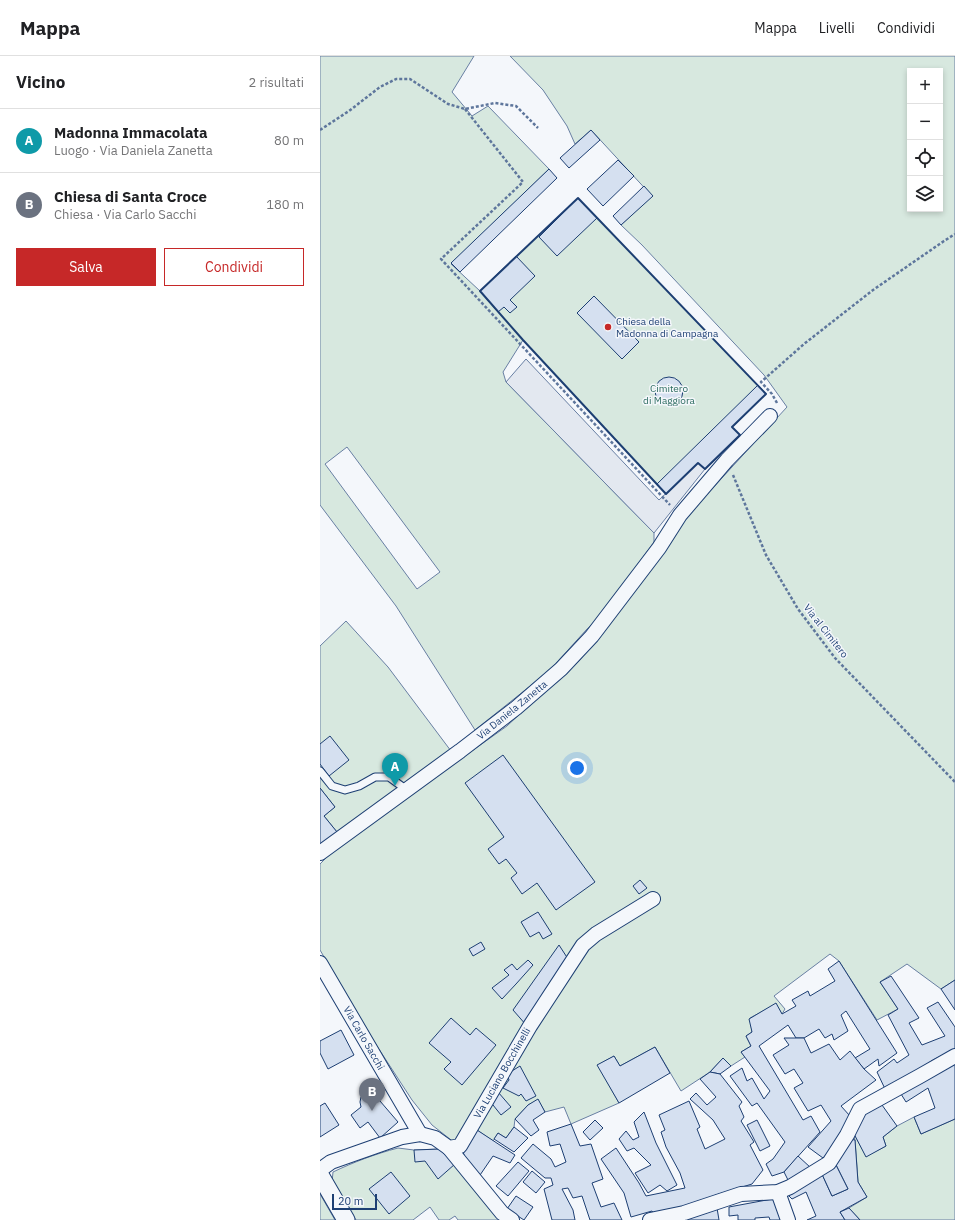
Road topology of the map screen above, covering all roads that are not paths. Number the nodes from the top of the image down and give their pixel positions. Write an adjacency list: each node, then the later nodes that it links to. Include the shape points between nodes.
1 (770, 416): 3 (street, Via Daniela Zanetta, via 727,460 680,515 659,548 592,636 561,670 516,708)
2 (320, 771): 3 (lane, via 332,786 345,790 376,777 389,777)
3 (407, 790): 4 (street, Via Daniela Zanetta)
4 (320, 853)
5 (652, 899): 9 (street, Via Luciano Bocchinelli, via 582,945 530,1026 460,1146)
6 (320, 963): 8 (street, Via Carlo Sacchi)
7 (955, 1056): 12 (street, via 860,1109 848,1135 828,1163)
8 (420, 1134): 9 (street, via 435,1138); 10 (street, via 402,1137 331,1162)
9 (449, 1148): 14 (street, via 502,1213)
10 (320, 1170)
11 (320, 1175): 13 (street)
12 (778, 1192): 15 (street, via 741,1194 684,1213); 16 (street)
13 (346, 1220)
14 (512, 1220)
15 (650, 1220)
16 (788, 1220)

